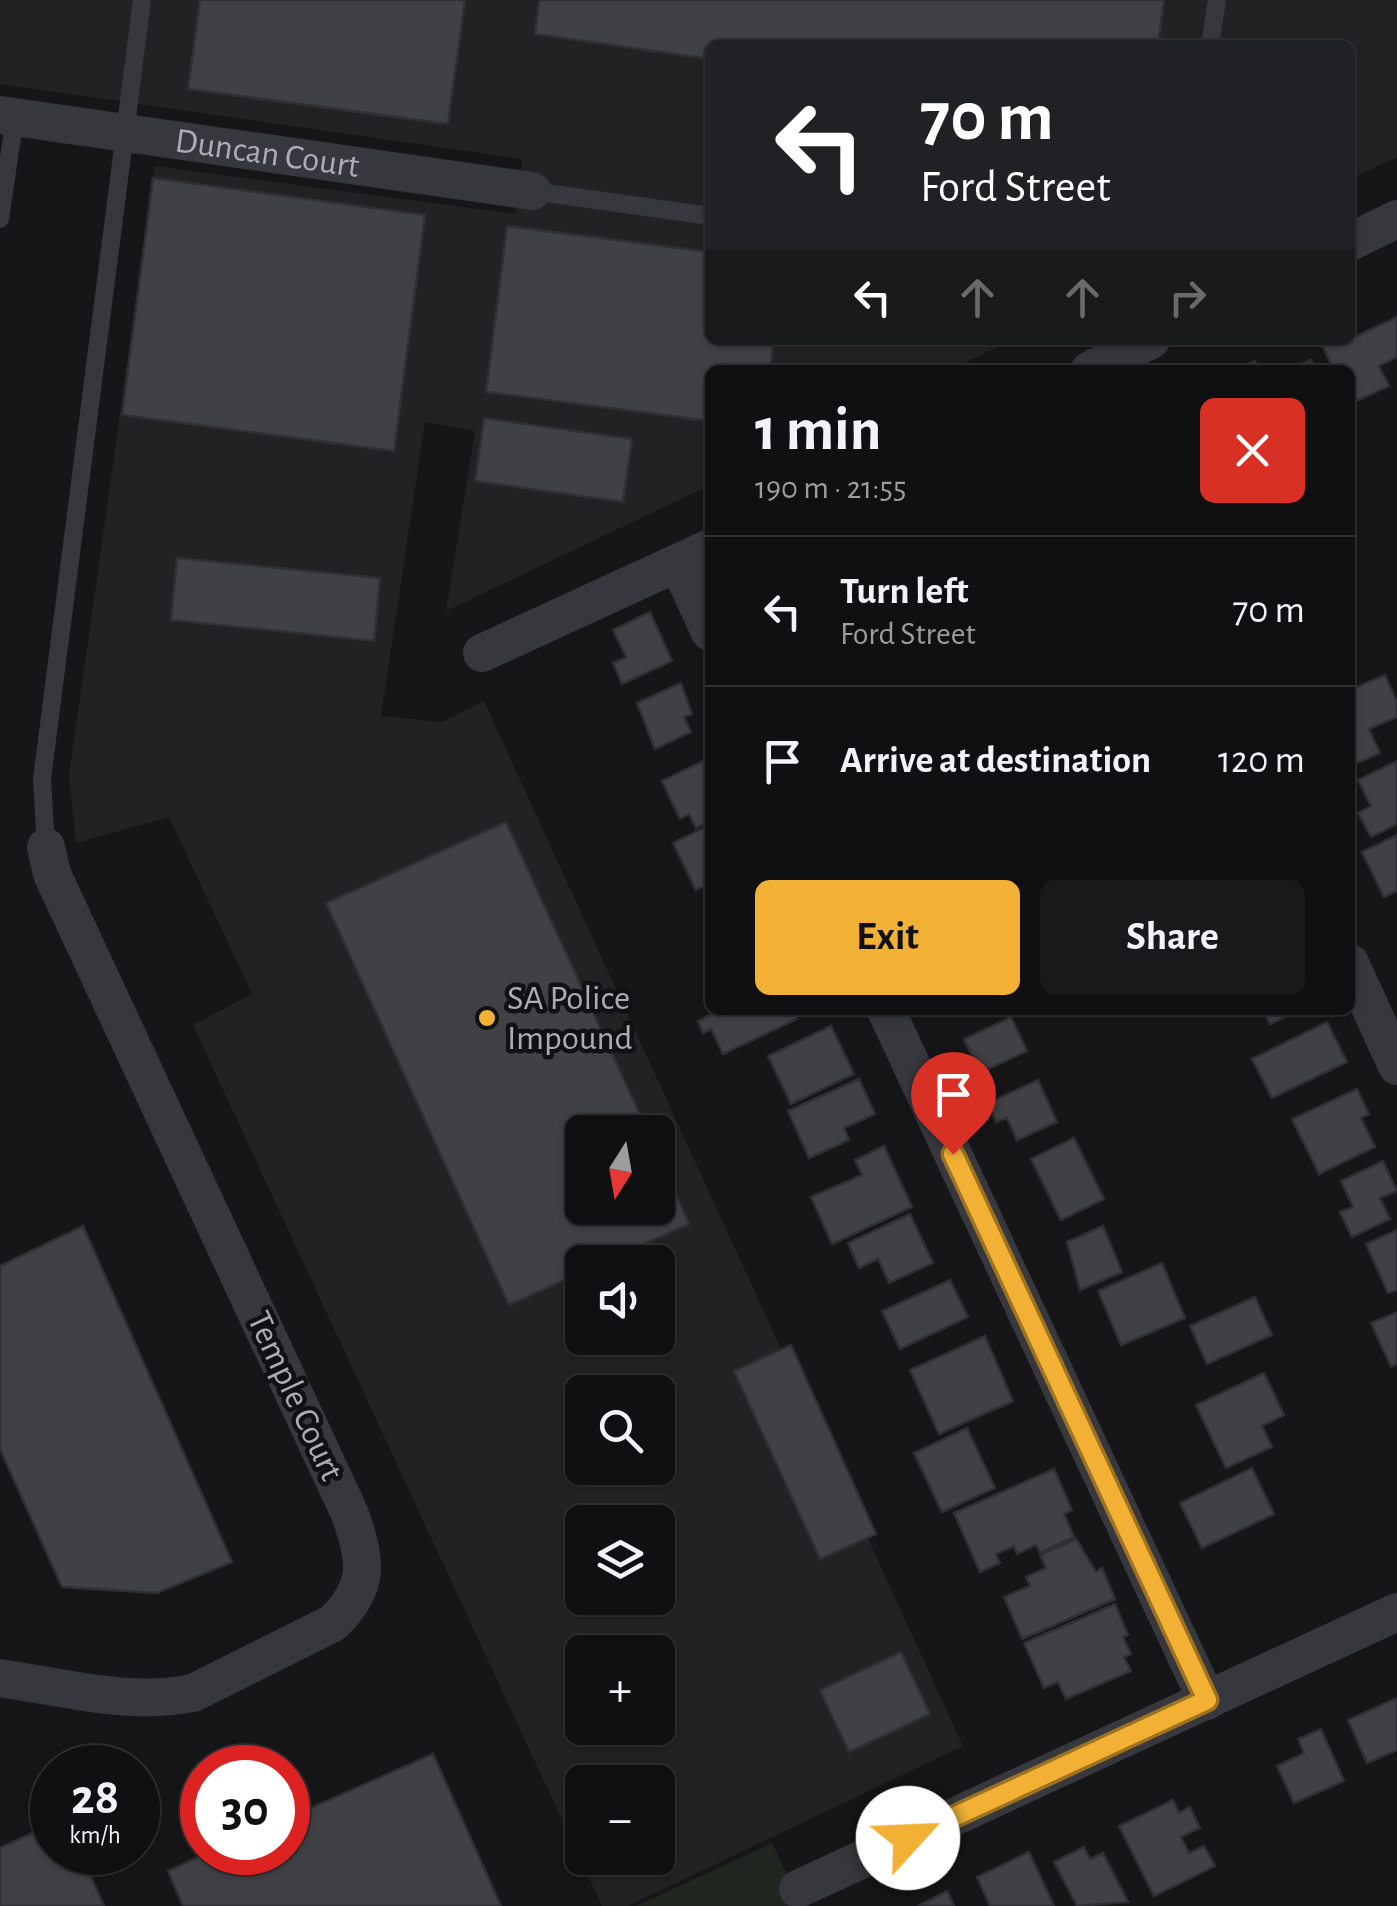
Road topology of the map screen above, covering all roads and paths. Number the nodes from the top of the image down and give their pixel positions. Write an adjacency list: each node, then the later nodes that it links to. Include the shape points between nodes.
1 (142, 0): 5 (lane)
2 (1217, 0): 3 (lane)
3 (1211, 40)
4 (8, 116): 5 (street, Duncan Court); 8 (lane)
5 (126, 130): 6 (street, Duncan Court); 16 (lane, via 42,779)
6 (532, 191): 7 (lane)
7 (705, 215)
8 (0, 219)
9 (1397, 219): 10 (street)
10 (1355, 240)
11 (1141, 345): 12 (street)
12 (1100, 365)
13 (694, 556): 14 (street); 15 (street)
14 (705, 608)
15 (482, 653)
16 (46, 847): 21 (street, Temple Court, via 52,874 364,1552 361,1585 333,1623 193,1693 135,1696)
17 (1355, 975): 19 (street)
18 (888, 1015): 22 (street)
19 (1397, 1066)
20 (1397, 1612): 22 (street)
21 (0, 1678)
22 (1207, 1700): 23 (street)
23 (798, 1889)

